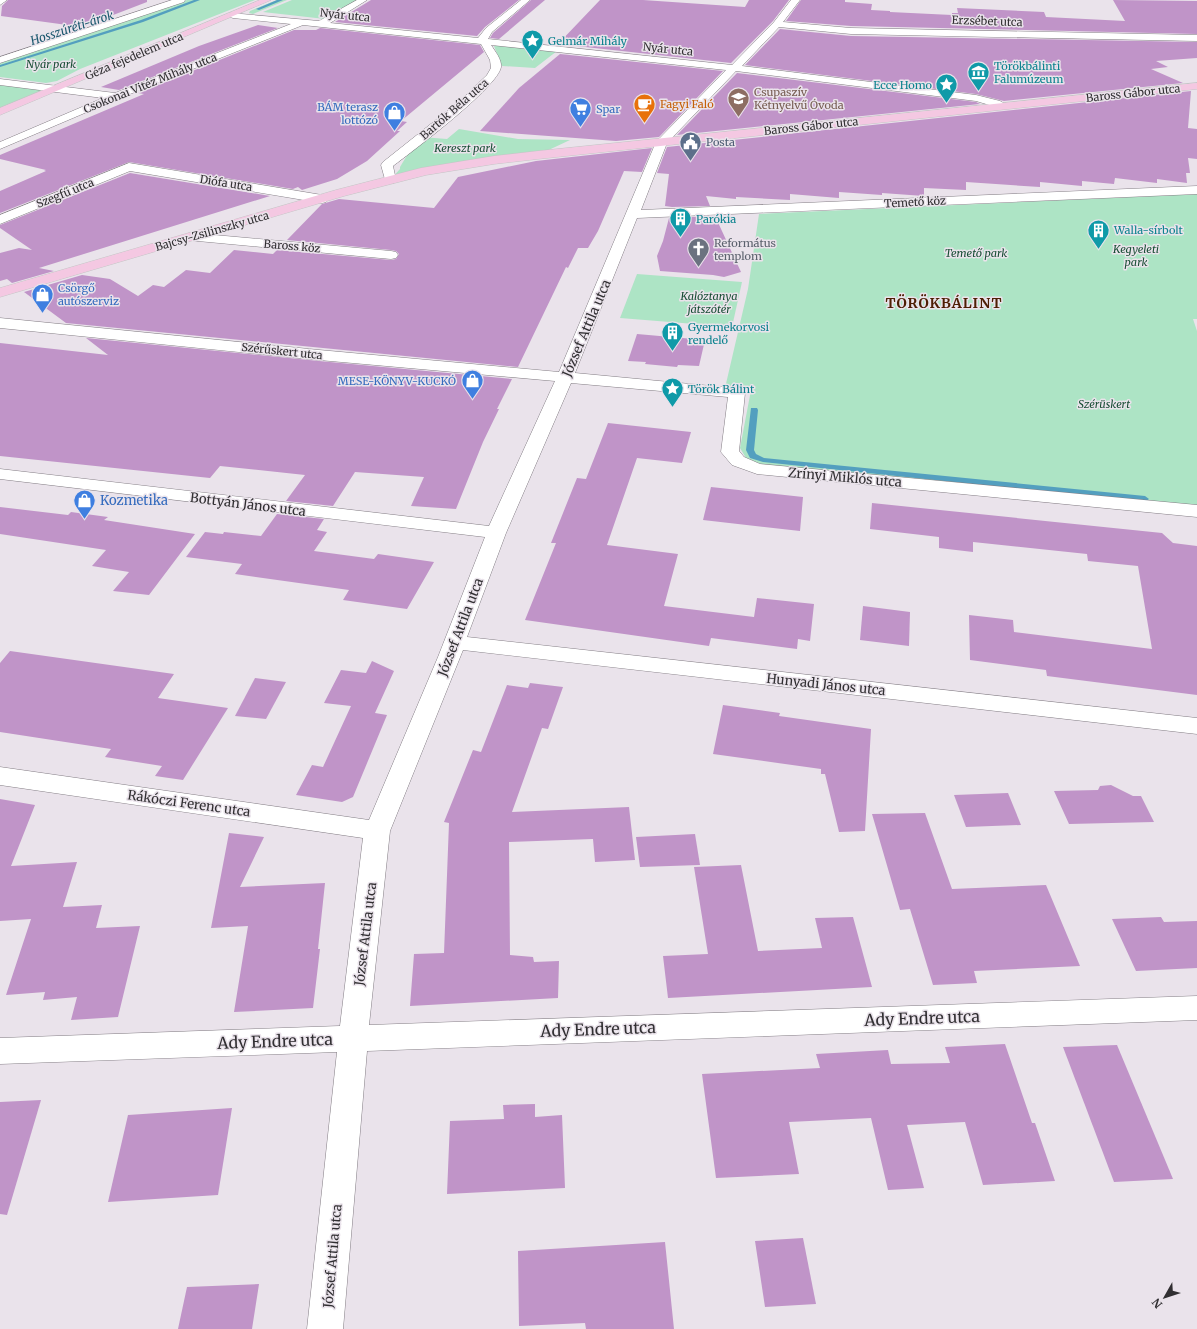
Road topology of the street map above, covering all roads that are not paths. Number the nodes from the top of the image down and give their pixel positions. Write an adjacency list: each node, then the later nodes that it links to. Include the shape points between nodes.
1 (4, 0): 7 (street)
2 (181, 0): 14 (street)
3 (267, 0): 8 (main road, Géza fejedelem utca)
4 (363, 0): 11 (street)
5 (526, 0): 13 (street, via 490,30 483,38)
6 (796, 0): 10 (street, József Attila utca)
7 (0, 2)
8 (233, 15): 9 (street, Nyár utca); 18 (main road, Géza fejedelem utca)
9 (302, 23): 11 (street, Nyár utca); 19 (street, Csokonai Vitéz Mihály utca)
10 (777, 24): 12 (street, Erzsébet utca, via 851,30); 15 (street, József Attila utca)
11 (319, 25): 13 (street, Nyár utca)
12 (1197, 38)
13 (484, 42): 15 (street, Nyár utca); 26 (street, Bartók Béla utca, via 496,62 496,70 490,79 387,165)
14 (0, 60)
15 (733, 68): 20 (street, Nyár utca, via 976,98); 22 (street, József Attila utca)
16 (0, 82): 18 (street)
17 (1197, 86): 20 (main road, Baross Gábor utca)
18 (55, 88): 19 (street); 21 (main road, Géza fejedelem utca)
19 (116, 96): 23 (street, Csokonai Vitéz Mihály utca)
20 (1003, 106): 22 (main road, Baross Gábor utca)
21 (0, 112)
22 (669, 134): 25 (main road, Baross Gábor utca); 29 (street, József Attila utca)
23 (0, 146)
24 (130, 167): 28 (street, Diófa utca); 30 (street, Szegfű utca)
25 (426, 171): 26 (main road, Bajcsy-Zsilinszky utca)
26 (390, 180): 28 (main road, Bajcsy-Zsilinszky utca)
27 (1197, 190): 29 (street, Temető köz)
28 (322, 199): 31 (main road, Bajcsy-Zsilinszky utca)
29 (633, 214): 35 (street, József Attila utca)
30 (0, 220)
31 (192, 237): 32 (street, Baross köz); 33 (main road, Bajcsy-Zsilinszky utca)
32 (391, 255)
33 (0, 294)
34 (0, 322): 35 (street, Szérűskert utca)
35 (565, 378): 37 (street, Zrínyi Miklós utca, via 737,393 730,452 738,461 757,469); 38 (street, József Attila utca)
36 (0, 474): 38 (street, Bottyán János utca)
37 (1197, 510)
38 (496, 533): 39 (street, József Attila utca)
39 (455, 642): 40 (street, Hunyadi János utca); 42 (street, József Attila utca)
40 (1197, 726)
41 (0, 776): 42 (street, Rákóczi Ferenc utca)
42 (377, 831): 44 (street, József Attila utca)
43 (1197, 1008): 44 (street, Ady Endre utca)
44 (353, 1038): 45 (street, Ady Endre utca); 46 (street, József Attila utca)
45 (0, 1051)
46 (325, 1329)

